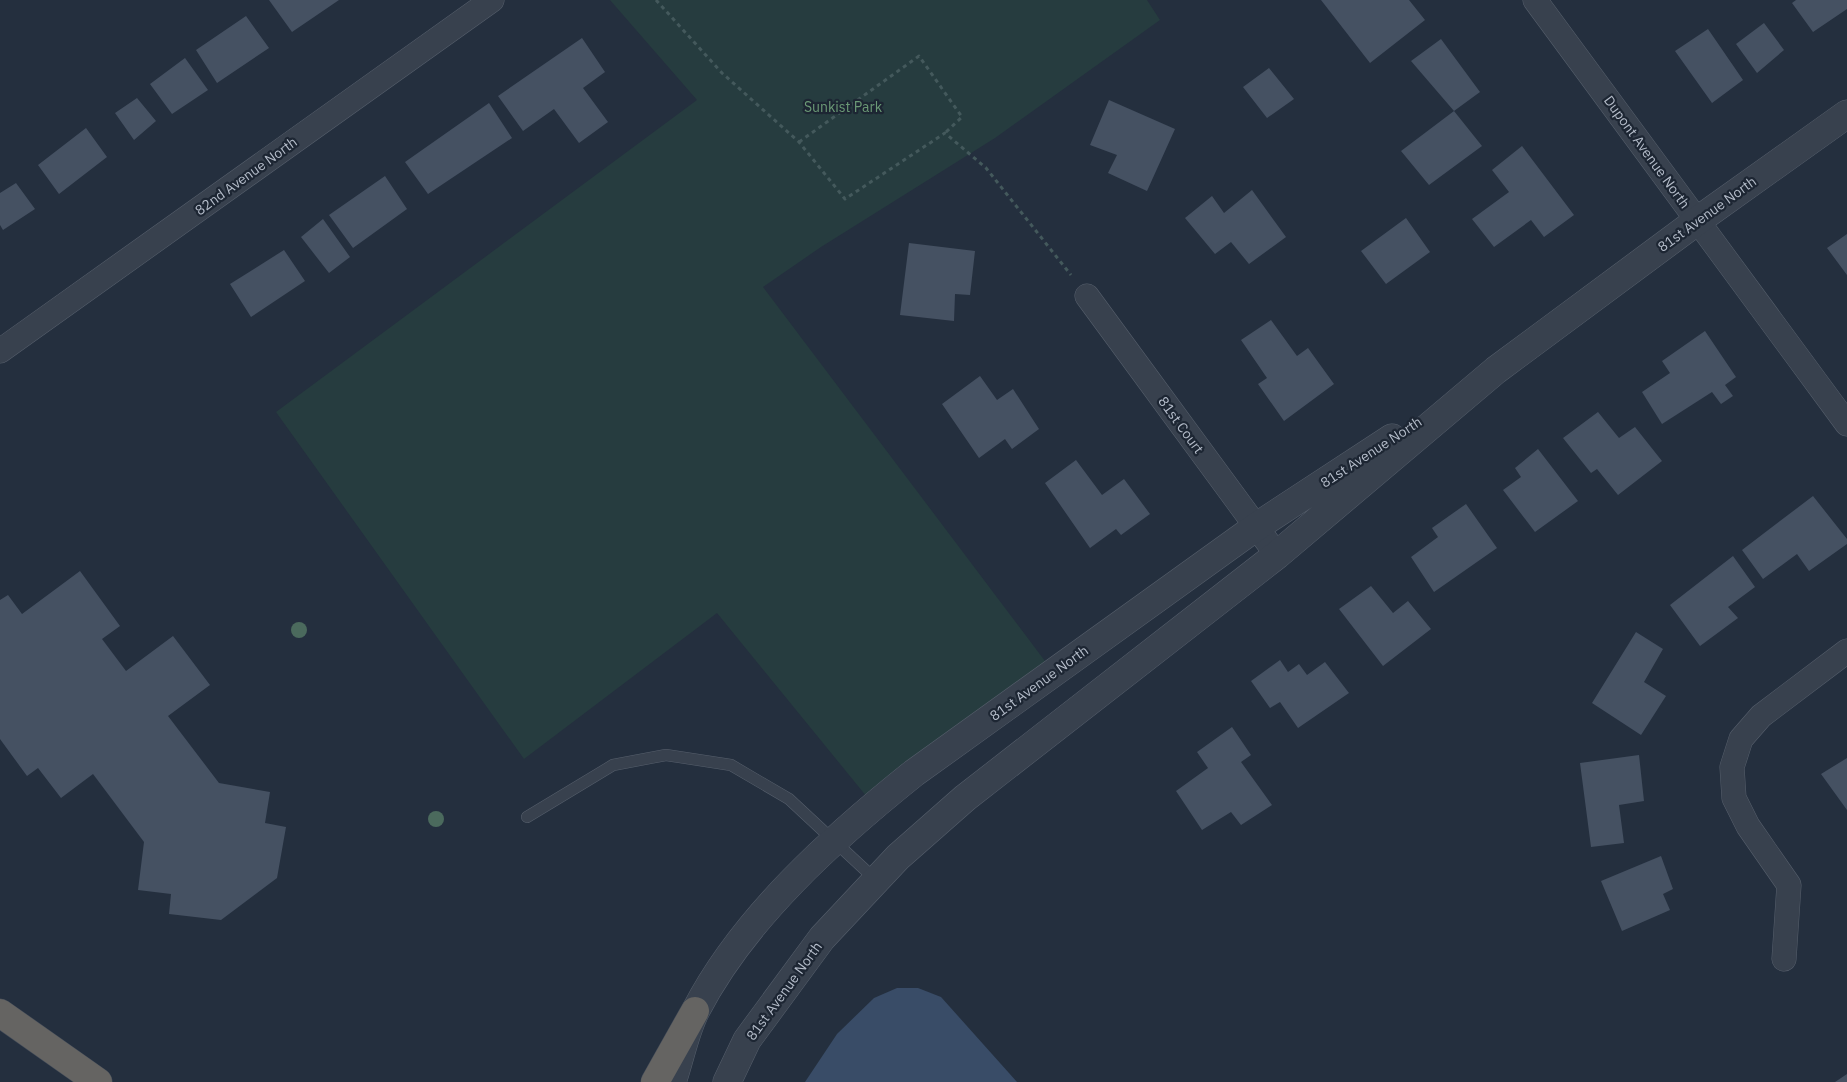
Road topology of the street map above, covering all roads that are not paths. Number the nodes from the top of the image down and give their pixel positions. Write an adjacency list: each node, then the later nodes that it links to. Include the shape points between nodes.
1 (492, 0): 6 (street, 82nd Avenue North)
2 (1535, 0): 4 (street, Dupont Avenue North)
3 (1847, 114): 4 (street, 81st Avenue North)
4 (1698, 221): 7 (street, 81st Avenue North); 8 (street, Dupont Avenue North)
5 (1086, 296): 9 (street, 81st Court)
6 (0, 351)
7 (1496, 370): 9 (street, 81st Avenue North); 10 (street, 81st Avenue North)
8 (1847, 424)
9 (1256, 527): 10 (street, 81st Court); 13 (street, 81st Avenue North, via 914,773 860,816)
10 (1277, 555): 14 (street, 81st Avenue North, via 965,798)
11 (1847, 651): 15 (street, via 1761,716 1741,739 1732,767 1734,798 1748,826 1789,885)
12 (527, 817): 13 (lane, via 613,765 666,756 731,765 789,799)
13 (834, 842): 14 (lane); 16 (street, 81st Avenue North, via 766,911 727,960)
14 (876, 880): 21 (street, 81st Avenue North, via 822,938 747,1040)
15 (1784, 959)
16 (695, 1011): 19 (highway); 20 (street, 81st Avenue North)
17 (0, 1013): 18 (highway)
18 (98, 1082)
19 (655, 1082)
20 (672, 1082)
21 (727, 1082)

